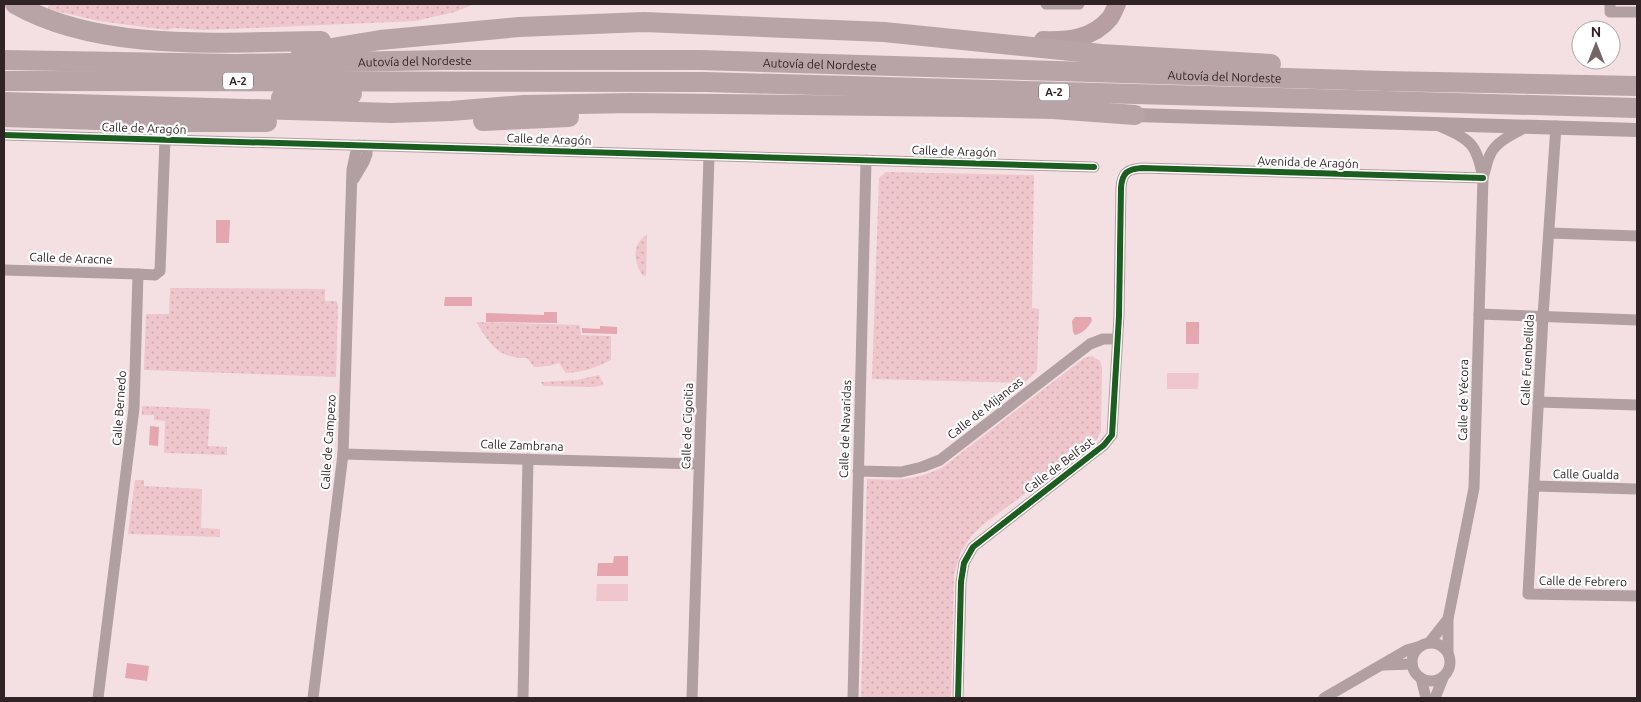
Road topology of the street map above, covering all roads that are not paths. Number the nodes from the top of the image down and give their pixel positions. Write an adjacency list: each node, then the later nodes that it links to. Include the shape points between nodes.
1 (15, 4): 8 (highway, via 65,26 105,35 201,42)
2 (1046, 4): 3 (street)
3 (1079, 4)
4 (1117, 4): 7 (main road, via 1110,18 1097,29 1065,41)
5 (1610, 4): 6 (street, via 1610,12)
6 (1637, 12)
7 (932, 37): 8 (highway, via 848,30 644,22 519,27); 12 (highway, via 1101,54 1250,64)
8 (380, 40): 10 (highway)
9 (4, 60): 10 (highway, Autovía del Nordeste / A-2)
10 (236, 64): 11 (highway, Autovía del Nordeste / A-2, via 700,60)
11 (1059, 72): 12 (highway, via 1080,65 1114,65); 16 (highway, Autovía del Nordeste / A-2)
12 (1543, 76): 13 (highway)
13 (1637, 78)
14 (4, 80): 15 (highway, Autovía del Nordeste / A-2)
15 (472, 81): 18 (highway, via 395,92); 19 (highway, Autovía del Nordeste / A-2, via 705,82)
16 (1637, 86)
17 (4, 102): 18 (highway)
18 (112, 104): 20 (highway, via 392,113 524,105 849,104 1053,109)
19 (1637, 108)
20 (1135, 115): 21 (highway, via 766,109 445,123); 22 (street)
21 (4, 118)
22 (1435, 124): 23 (street); 33 (street, Calle de Yécora, via 1467,139 1479,156)
23 (1529, 126): 24 (street); 33 (street, Calle de Yécora, via 1498,144 1490,154)
24 (1556, 126): 25 (street); 34 (street, Calle Fuenbellida)
25 (1637, 130)
26 (4, 135): 27 (street, Calle de Aragón)
27 (165, 139): 28 (street, Calle de Aragón); 37 (street, via 160,272 155,275)
28 (362, 145): 29 (street, Calle de Aragón); 44 (street, Calle de Campezo, via 354,158 352,186)
29 (709, 156): 30 (street, Calle de Aragón); 46 (street, Calle de Cigoitia)
30 (866, 160): 31 (street, Calle de Aragón); 47 (street, Calle de Navaridas)
31 (1094, 167)
32 (1132, 168): 33 (street, Avenida de Aragón); 41 (street, Calle de Belfast, via 1122,180)
33 (1483, 178): 38 (street, Calle de Yécora)
34 (1549, 233): 35 (street); 39 (street, Calle Fuenbellida)
35 (1637, 236)
36 (4, 270): 37 (street, Calle de Aracne)
37 (138, 274): 59 (street, Calle Bernedo, via 134,408)
38 (1478, 314): 39 (street); 52 (street, Calle de Yécora, via 1474,488)
39 (1543, 316): 40 (street); 42 (street, Calle Fuenbellida)
40 (1637, 320)
41 (1117, 339): 47 (street, Calle de Mijancas, via 1103,339 1090,344 940,460 902,472); 64 (street, Calle de Belfast, via 1112,435 1104,445 973,547 964,563)
42 (1538, 402): 43 (street); 48 (street, Calle Fuenbellida)
43 (1637, 406)
44 (343, 454): 45 (street, Calle Zambrana); 60 (street, Calle de Campezo)
45 (528, 459): 46 (street, Calle Zambrana); 61 (street)
46 (699, 464): 62 (street, Calle de Cigoitia)
47 (858, 471): 63 (street, Calle de Navaridas)
48 (1534, 486): 49 (street, Calle Gualda); 50 (street, Calle Fuenbellida)
49 (1637, 489)
50 (1528, 594): 51 (street, Calle de Febrero)
51 (1637, 596)
52 (1448, 619): 53 (street, Calle de Yécora); 54 (street, Calle de Yécora)
53 (1425, 644): 54 (street, via 1436,643); 55 (street, via 1416,651); 56 (street)
54 (1448, 652): 58 (street, via 1450,667)
55 (1412, 664): 56 (street); 57 (street)
56 (1381, 665): 65 (street)
57 (1421, 678): 58 (street, via 1429,681); 66 (street)
58 (1442, 678): 67 (street)
59 (98, 698)
60 (314, 698)
61 (522, 698)
62 (692, 698)
63 (853, 698)
64 (958, 698)
65 (1324, 698)
66 (1426, 698)
67 (1435, 698)

